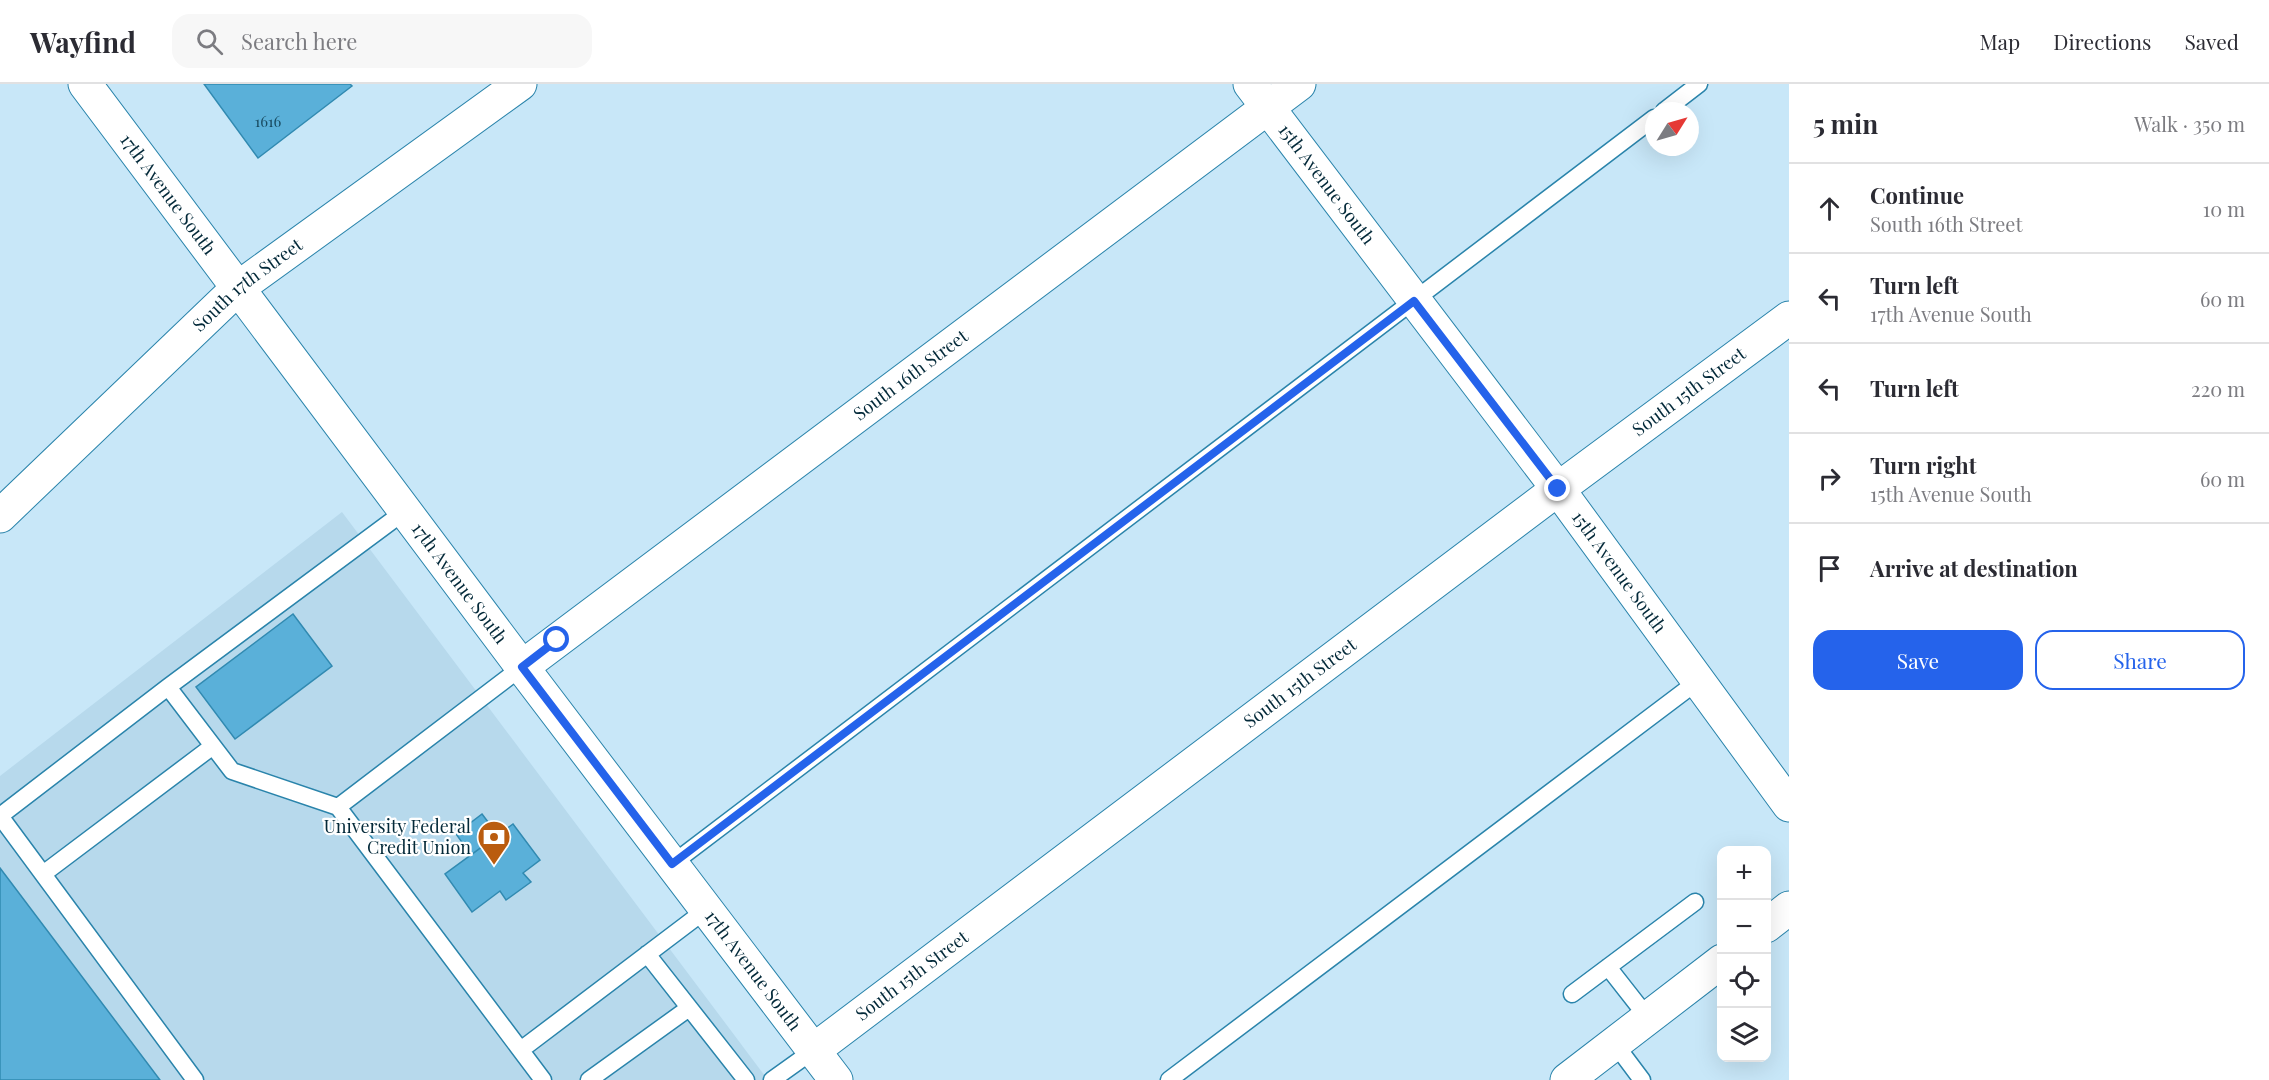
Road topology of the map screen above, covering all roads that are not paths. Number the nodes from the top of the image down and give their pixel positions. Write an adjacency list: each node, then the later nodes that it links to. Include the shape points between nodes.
1 (86, 84): 8 (street, 17th Avenue South)
2 (520, 84): 8 (street, South 17th Street)
3 (1299, 84): 5 (street, South 16th Street)
4 (1699, 84): 6 (lane)
5 (1259, 96): 9 (street, 15th Avenue South); 14 (street, South 16th Street)
6 (1676, 102)
7 (1645, 125): 9 (lane)
8 (238, 288): 12 (street, 17th Avenue South); 13 (street, South 17th Street)
9 (1414, 301): 11 (street, 15th Avenue South); 21 (lane)
10 (1789, 318): 11 (street, South 15th Street)
11 (1558, 489): 15 (street, 15th Avenue South); 35 (street, South 15th Street)
12 (405, 511): 14 (street, 17th Avenue South); 16 (lane)
13 (0, 516)
14 (522, 667): 19 (lane); 21 (street, 17th Avenue South)
15 (1698, 681): 18 (street, 15th Avenue South); 42 (lane)
16 (168, 687): 17 (lane); 20 (lane)
17 (213, 746): 19 (lane, via 232,771); 22 (lane)
18 (1789, 805)
19 (338, 807): 34 (lane)
20 (0, 816): 22 (lane)
21 (672, 864): 25 (street, 17th Avenue South)
22 (43, 874): 36 (lane)
23 (1695, 902): 29 (lane)
24 (1789, 908): 26 (street)
25 (706, 909): 27 (lane); 35 (street, 17th Avenue South)
26 (1771, 923)
27 (647, 954): 31 (lane); 34 (lane)
28 (1717, 965): 32 (street)
29 (1608, 967): 30 (lane); 32 (lane)
30 (1572, 994)
31 (689, 1008): 38 (lane); 39 (lane)
32 (1648, 1018): 33 (street)
33 (1615, 1044): 43 (street); 44 (lane)
34 (522, 1049): 37 (lane)
35 (814, 1050): 40 (lane); 41 (street, 17th Avenue South)
36 (195, 1080)
37 (543, 1080)
38 (588, 1080)
39 (746, 1080)
40 (772, 1080)
41 (836, 1080)
42 (1169, 1080)
43 (1567, 1080)
44 (1642, 1080)

